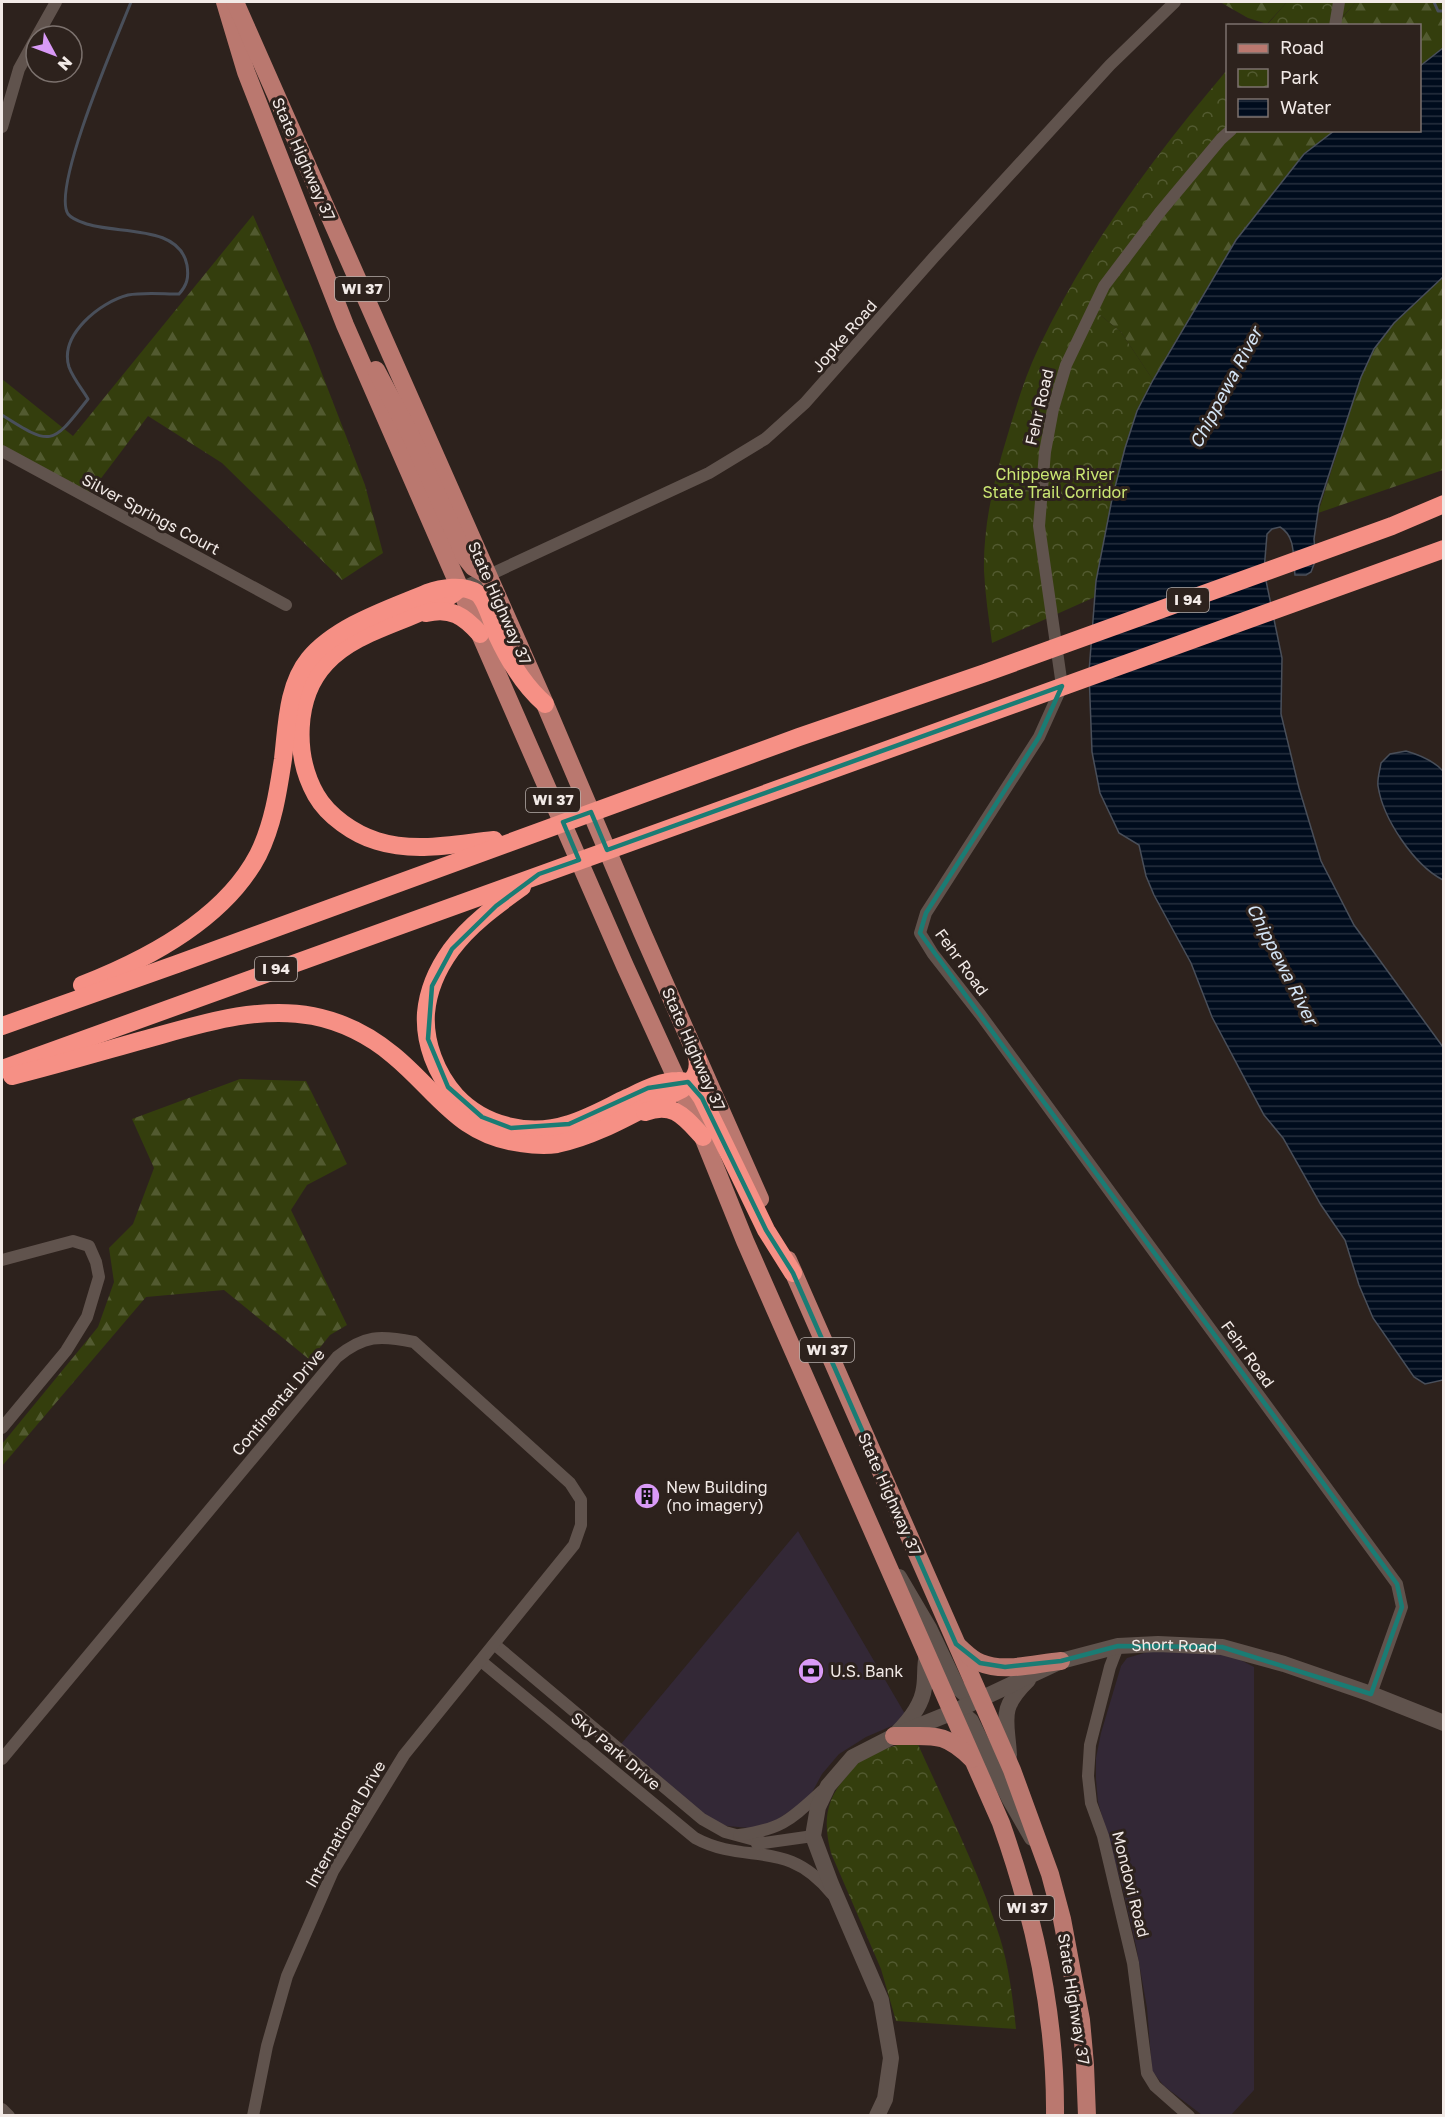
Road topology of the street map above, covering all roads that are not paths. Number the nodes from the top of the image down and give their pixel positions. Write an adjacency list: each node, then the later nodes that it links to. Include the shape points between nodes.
1 (56, 2): 6 (street)
2 (225, 2): 11 (main road, State Highway 37 / WI 37, via 249,81)
3 (235, 2): 15 (main road, State Highway 37 / WI 37)
4 (1175, 2): 15 (street, Jopke Road, via 1110,65 790,419 709,473)
5 (1339, 2): 7 (street)
6 (44, 24)
7 (1335, 24)
8 (24, 60): 9 (street)
9 (2, 127)
10 (1229, 132): 42 (street, Fehr Road, via 1160,212 1104,286 1066,365 1045,452 1039,526 1062,686 1039,737 926,913 920,933 1397,1584 1402,1607)
11 (345, 325): 15 (main road, via 403,419 465,557); 16 (main road, State Highway 37 / WI 37)
12 (2, 452): 17 (street, Silver Springs Court)
13 (1443, 504): 21 (highway, I 94, via 1392,526)
14 (1443, 549): 22 (highway, I 94)
15 (489, 576): 16 (street, Jopke Road); 20 (main road, State Highway 37 / WI 37)
16 (460, 588): 18 (highway, via 444,600); 19 (main road, State Highway 37 / WI 37); 20 (highway, via 481,597 521,678); 23 (highway, via 439,589 371,617 337,634 308,660 293,691 270,826 257,857 218,906 141,960)
17 (286, 605)
18 (390, 625): 19 (highway, via 444,610 464,618); 21 (highway, via 335,654 315,678 306,699 301,747 307,776 317,797 347,826 387,844 432,847)
19 (480, 634): 28 (main road, State Highway 37 / WI 37, via 625,966)
20 (545, 704): 25 (main road, State Highway 37 / WI 37)
21 (529, 835): 24 (highway, I 94)
22 (545, 872): 26 (highway, I 94); 28 (highway, via 496,906 467,932 440,966 427,1005 426,1024 432,1055 448,1087 482,1117 511,1128 546,1129 569,1125 648,1088)
23 (2, 1016)
24 (2, 1026)
25 (697, 1057): 28 (highway, via 698,1071); 32 (main road, State Highway 37 / WI 37)
26 (2, 1069)
27 (2, 1079): 29 (highway, via 203,1024 255,1014 289,1013 330,1020 370,1038 397,1058 458,1118 497,1138 550,1145)
28 (683, 1084): 29 (highway); 30 (main road, State Highway 37 / WI 37); 32 (highway, via 696,1089 702,1098 766,1230)
29 (609, 1124): 30 (highway, via 664,1108 675,1110)
30 (703, 1137): 34 (main road, State Highway 37 / WI 37)
31 (2, 1260): 33 (street, via 73,1241 89,1246 99,1277 77,1336)
32 (793, 1273): 36 (main road, State Highway 37 / WI 37)
33 (2, 1428)
34 (879, 1545): 38 (main road, State Highway 37 / WI 37); 43 (street, via 925,1619 957,1687)
35 (494, 1644): 40 (street, International Drive); 47 (street, Continental Drive, via 574,1545 581,1525 580,1500 570,1482 414,1342 370,1339 353,1344 337,1357); 51 (street, Sky Park Drive, via 702,1819)
36 (956, 1644): 39 (main road, via 987,1665 1005,1667); 43 (main road, State Highway 37 / WI 37)
37 (1118, 1646): 39 (street, Short Road); 42 (street, Short Road, via 1222,1647); 63 (street, Mondovi Road, via 1090,1745 1091,1803 1103,1836 1133,1963 1147,2073 1155,2086)
38 (927, 1655): 44 (main road, State Highway 37 / WI 37); 46 (street, via 921,1698)
39 (1061, 1660): 41 (street, Short Road)
40 (481, 1661): 55 (street, Sky Park Drive, via 685,1830 707,1844); 59 (street, International Drive, via 404,1755 333,1871 287,1976)
41 (1036, 1672): 43 (street, Short Road); 49 (street, via 1006,1711)
42 (1371, 1694): 45 (street, Short Road)
43 (981, 1699): 44 (street, Short Road); 49 (main road, State Highway 37 / WI 37)
44 (953, 1712): 46 (street, Short Road); 48 (main road, State Highway 37 / WI 37); 54 (street, via 971,1721 1017,1814)
45 (1443, 1723)
46 (894, 1736): 48 (main road, via 942,1737); 50 (street, Short Road, via 853,1757)
47 (2, 1759)
48 (975, 1762): 61 (main road, State Highway 37 / WI 37, via 1012,1856 1038,1957 1053,2054)
49 (1009, 1765): 54 (main road, State Highway 37 / WI 37)
50 (828, 1786): 51 (street, via 784,1823); 52 (street, Short Road, via 818,1807)
51 (735, 1835): 53 (street, Sky Park Drive)
52 (813, 1836): 53 (street, Sky Park Drive); 56 (street)
53 (762, 1842): 55 (street, Sky Park Drive)
54 (1040, 1848): 62 (main road, State Highway 37 / WI 37, via 1055,1891 1074,1978)
55 (739, 1850): 56 (street, Sky Park Drive, via 795,1863 815,1876)
56 (841, 1905): 60 (street, via 876,1984 891,2058 885,2098)
57 (2, 2109): 58 (street)
58 (9, 2115)
59 (253, 2115)
60 (876, 2115)
61 (1055, 2115)
62 (1087, 2115)
63 (1189, 2115)

